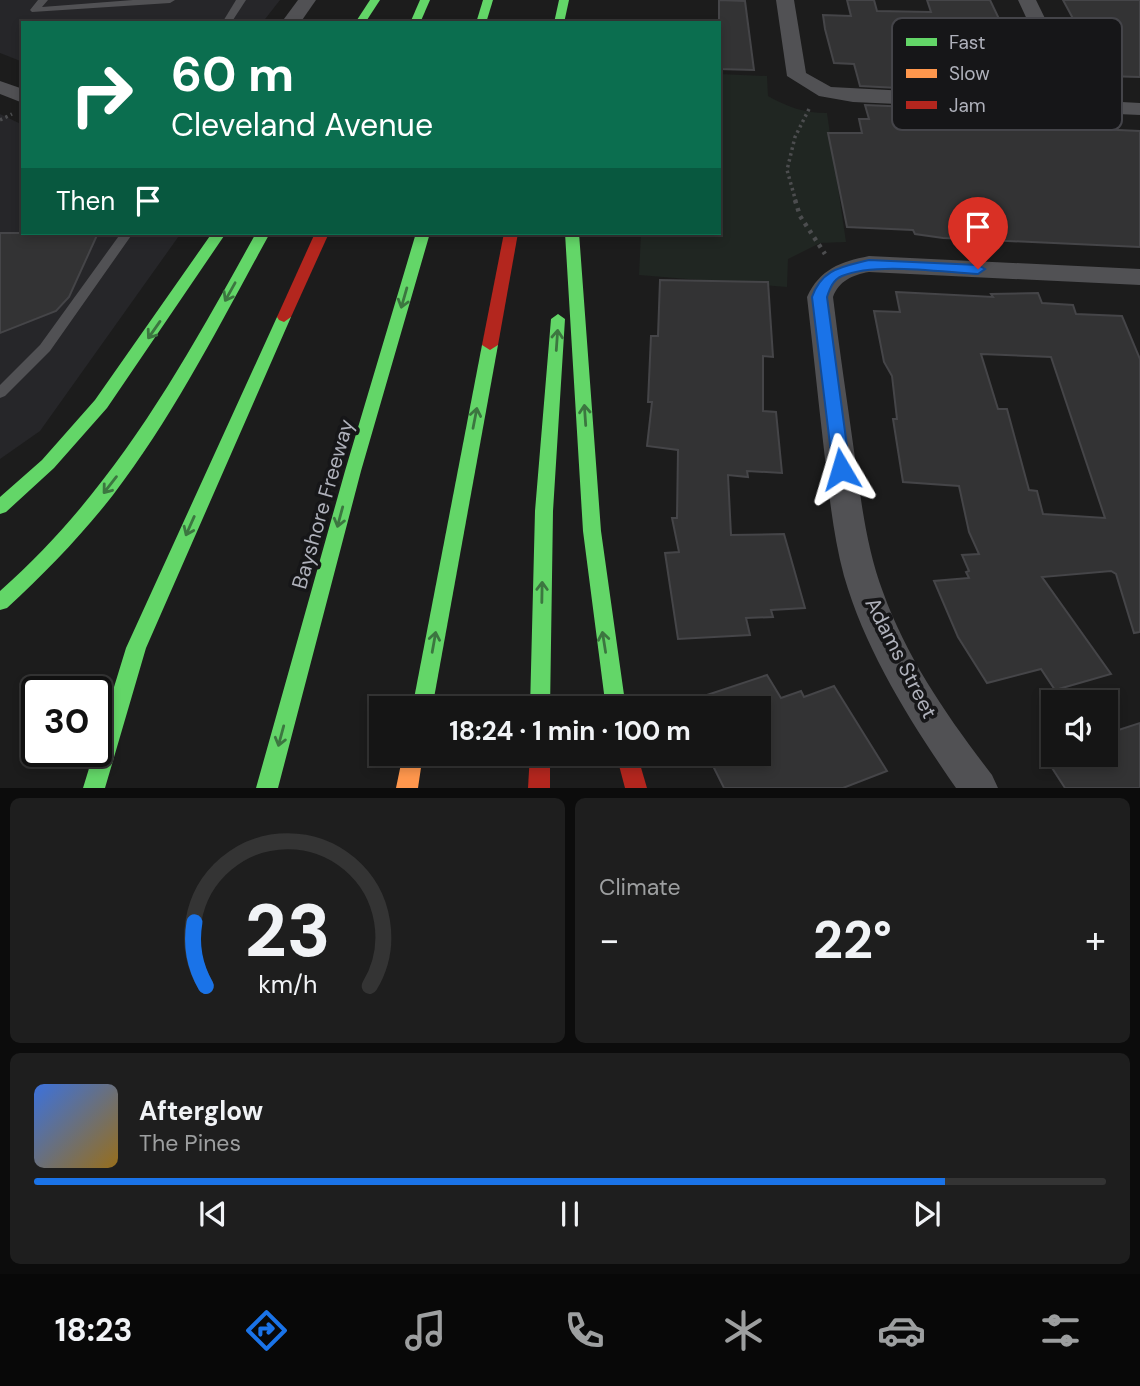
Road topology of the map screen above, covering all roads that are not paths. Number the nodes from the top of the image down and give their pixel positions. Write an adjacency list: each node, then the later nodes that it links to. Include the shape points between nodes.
1 (43, 0): 2 (lane, via 35,10)
2 (170, 0)
3 (241, 0): 13 (lane)
4 (307, 0): 14 (street)
5 (425, 0): 17 (highway)
6 (488, 0): 18 (highway)
7 (565, 0): 19 (highway)
8 (574, 0): 20 (highway)
9 (785, 0): 23 (street, via 797,76 826,92)
10 (1027, 0): 12 (street)
11 (374, 2): 15 (highway); 16 (highway)
12 (1035, 18)
13 (227, 21)
14 (291, 21)
15 (361, 21)
16 (366, 21)
17 (416, 21)
18 (482, 21)
19 (560, 21)
20 (574, 21)
21 (0, 87): 22 (street)
22 (21, 96)
23 (892, 98)
24 (1122, 107): 25 (street)
25 (1140, 108)
26 (126, 235): 35 (lane, via 45,348)
27 (218, 235): 36 (highway, one-way to 36, via 101,404 48,464)
28 (262, 235): 37 (highway, one-way to 37, via 157,422 68,536)
29 (321, 235): 44 (highway, one-way to 44, via 136,649)
30 (422, 235): 45 (highway, Bayshore Freeway, one-way to 45)
31 (511, 235): 38 (highway, one-way to 31)
32 (565, 235): 39 (highway, one-way to 32, via 544,511)
33 (572, 235): 40 (highway, one-way to 33, via 595,563)
34 (1140, 277): 49 (street, Adams Street, via 869,264 835,273 824,284 820,297 844,493 867,595 922,705)
35 (0, 393)
36 (0, 507)
37 (0, 602)
38 (424, 696)
39 (540, 696)
40 (614, 696)
41 (411, 766): 46 (highway)
42 (540, 766): 47 (highway)
43 (629, 766): 48 (highway)
44 (94, 788)
45 (267, 788)
46 (407, 788)
47 (539, 788)
48 (635, 788)
49 (979, 788)

